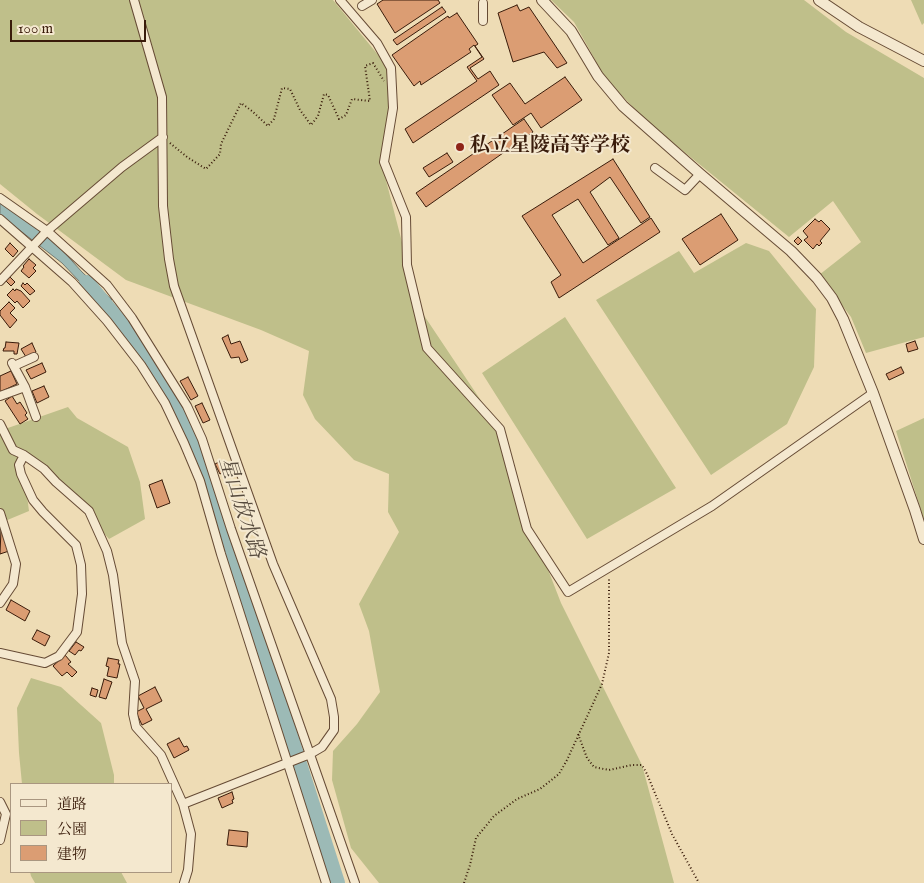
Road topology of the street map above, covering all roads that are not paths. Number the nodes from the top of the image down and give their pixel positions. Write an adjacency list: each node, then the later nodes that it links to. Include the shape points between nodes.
1 (134, 0): 10 (street, via 162,97)
2 (340, 0): 20 (street, via 377,43 391,68 393,108 384,162 406,217 407,265 427,348 500,429 527,529 568,592 712,506)
3 (372, 0): 7 (street)
4 (542, 0): 12 (street, via 571,31 604,86)
5 (819, 0): 9 (street, via 859,27)
6 (483, 1): 8 (street)
7 (362, 6)
8 (483, 22)
9 (924, 61)
10 (163, 137): 15 (street, via 122,167); 29 (street, via 163,206 174,286 273,564 331,698 334,730 322,747)
11 (655, 168): 12 (street, via 685,190)
12 (700, 174): 20 (street, via 791,251 817,278 843,319)
13 (0, 198): 15 (street)
14 (0, 219): 16 (street)
15 (47, 231): 16 (street); 29 (street, via 107,285 132,318 187,406 202,439)
16 (31, 247): 17 (street); 30 (street, via 72,282 106,321 165,403 200,481)
17 (0, 281)
18 (34, 357): 19 (street, via 13,364)
19 (24, 387): 21 (street); 22 (street)
20 (873, 393): 26 (street)
21 (0, 396)
22 (36, 417)
23 (0, 424): 24 (street, via 13,450)
24 (24, 455): 28 (street, via 19,465 33,500 76,545 81,565 82,594 77,632 59,656 45,663); 32 (street, via 89,511 98,528 111,567 122,644 135,682 133,714 136,727 161,755)
25 (0, 513): 27 (street, via 16,564 13,584)
26 (924, 539)
27 (0, 603)
28 (0, 653)
29 (310, 754): 30 (street); 36 (street)
30 (286, 763): 32 (street); 35 (street)
31 (0, 802): 33 (street, via 6,814)
32 (183, 804): 34 (street, via 191,834)
33 (0, 840)
34 (184, 883)
35 (326, 883)
36 (355, 883)

